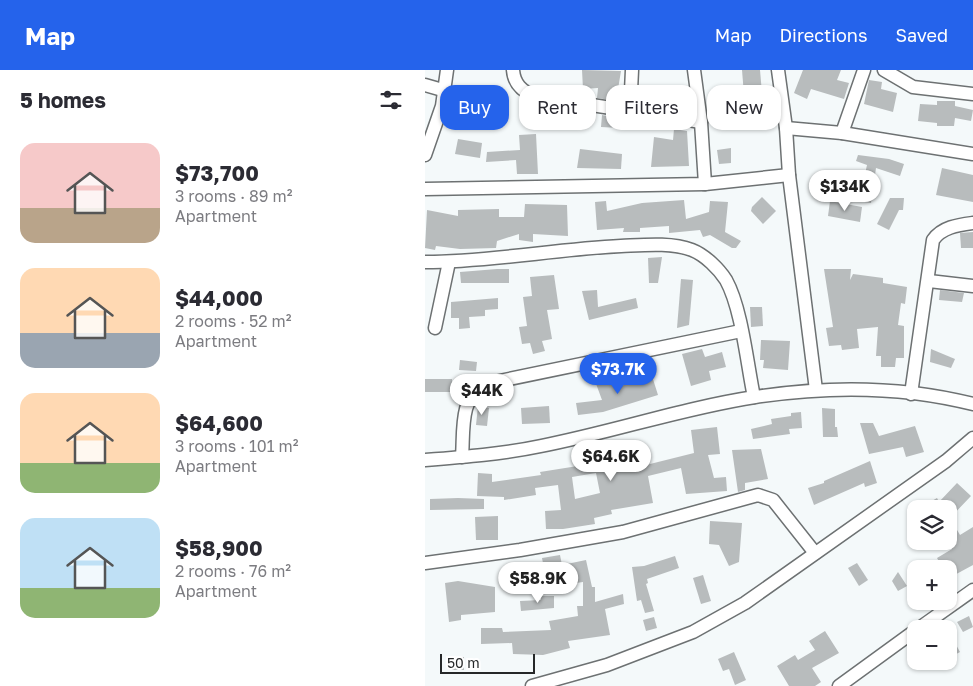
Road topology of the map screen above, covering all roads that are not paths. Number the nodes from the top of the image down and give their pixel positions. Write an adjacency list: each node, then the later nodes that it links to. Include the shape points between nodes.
1 (447, 70): 9 (street)
2 (513, 70): 13 (street, via 519,86 535,96)
3 (632, 70): 10 (street)
4 (694, 70): 16 (street)
5 (779, 70): 17 (street)
6 (864, 70): 18 (street)
7 (884, 70): 12 (street, via 913,87)
8 (425, 85): 11 (street)
9 (446, 85)
10 (631, 85)
11 (440, 89)
12 (973, 94)
13 (606, 108)
14 (440, 109): 20 (street)
15 (697, 121): 16 (street)
16 (701, 122): 22 (street)
17 (786, 128): 18 (street); 21 (street)
18 (842, 133): 19 (street)
19 (973, 154)
20 (425, 155)
21 (789, 175): 22 (street); 31 (street)
22 (705, 184): 23 (street)
23 (425, 189)
24 (973, 223): 27 (street, via 952,227 935,237)
25 (425, 262): 26 (street)
26 (449, 262): 29 (street); 30 (street, via 573,248 651,245 693,250 719,270 725,280 733,295)
27 (929, 281): 28 (street); 32 (street)
28 (973, 286)
29 (435, 328)
30 (741, 331): 33 (street); 36 (street, via 485,384 472,393 467,403)
31 (816, 390): 32 (street, via 861,389); 33 (street)
32 (911, 394): 34 (street)
33 (754, 397): 36 (street, via 543,446)
34 (973, 404)
35 (973, 438): 38 (street, via 946,461)
36 (462, 457): 37 (street)
37 (425, 460)
38 (815, 553): 39 (street, via 773,500 758,495 623,532); 43 (street, via 745,603 693,632 607,666)
39 (425, 563)
40 (973, 590): 41 (street)
41 (930, 620)
42 (907, 636): 44 (street)
43 (532, 686)
44 (839, 686)

